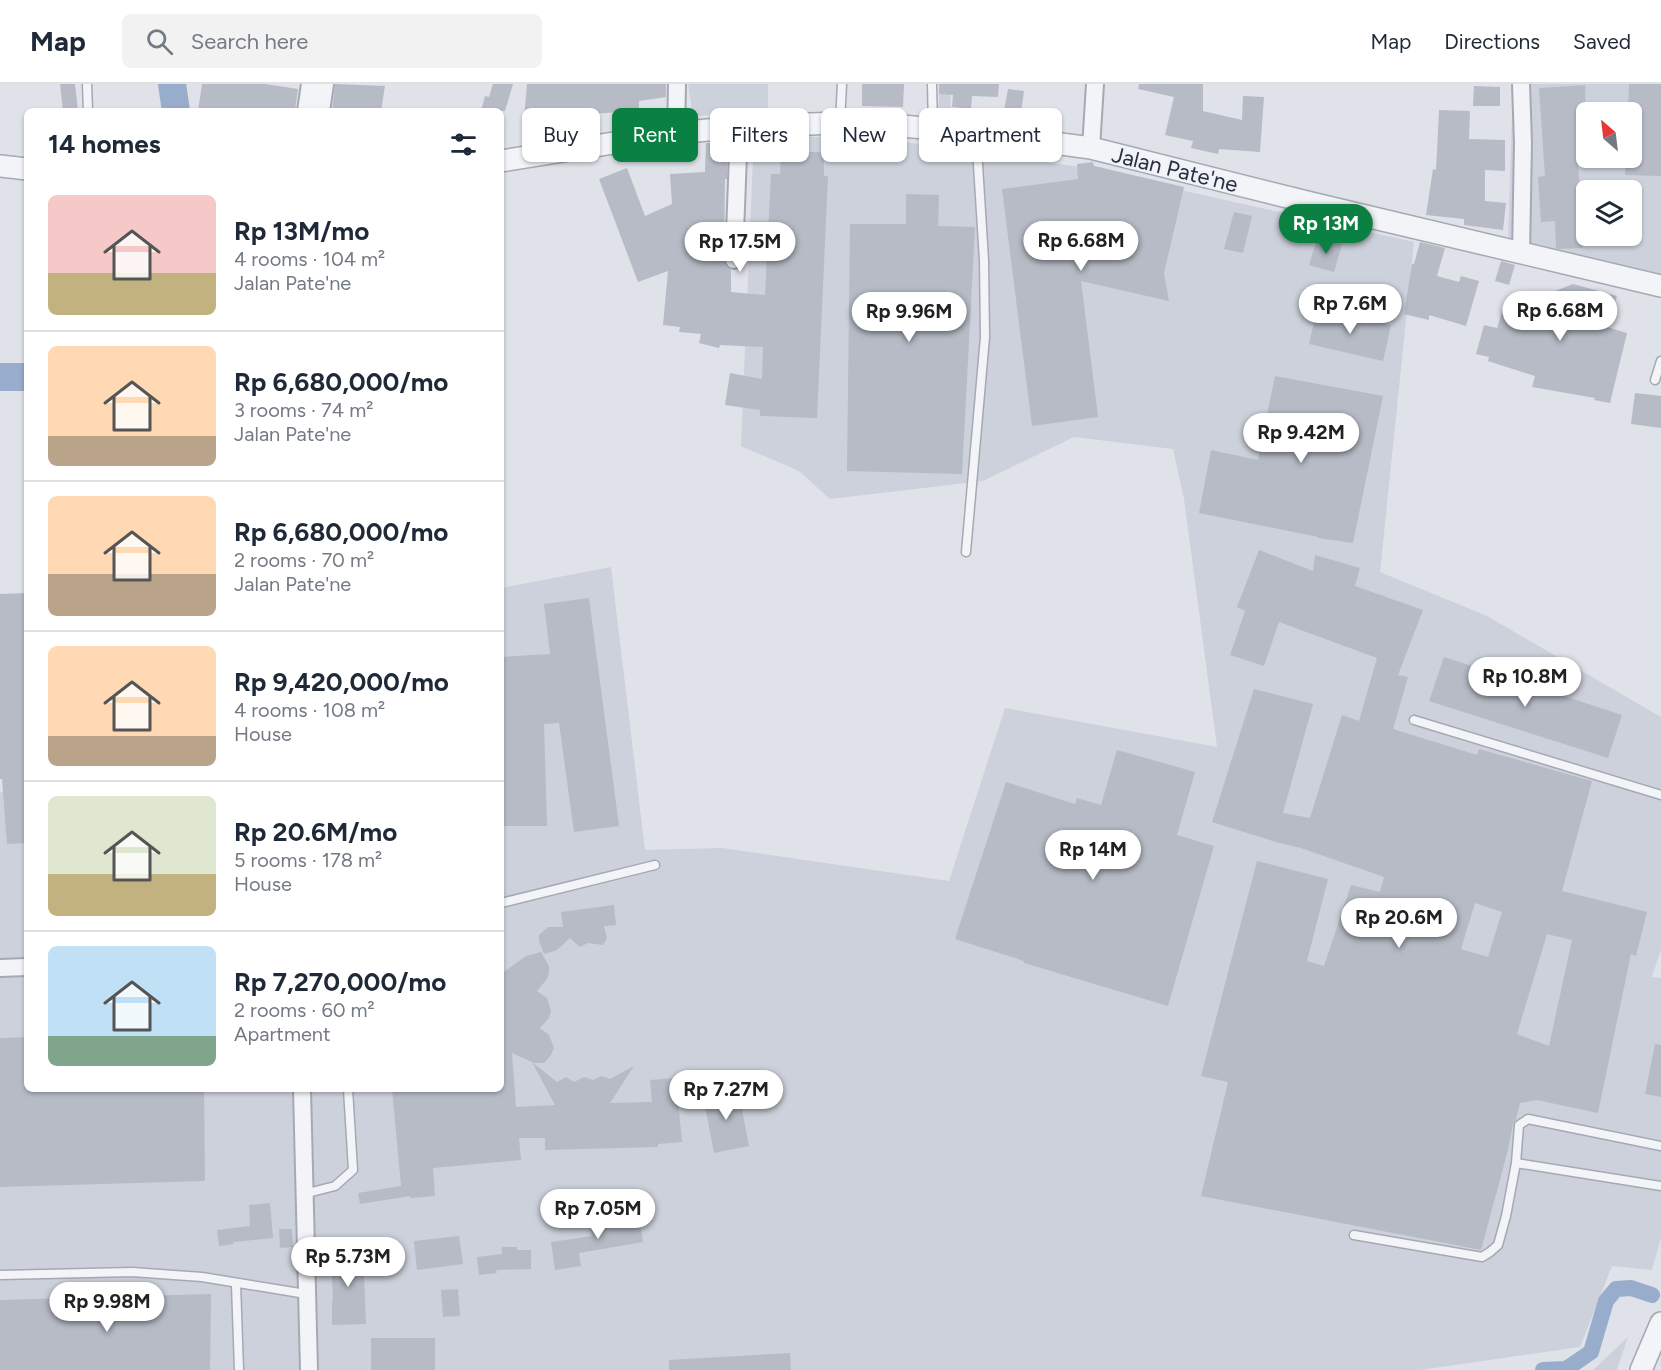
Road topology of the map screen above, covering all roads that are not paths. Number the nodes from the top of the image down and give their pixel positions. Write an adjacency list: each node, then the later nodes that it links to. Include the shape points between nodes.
1 (87, 84): 9 (lane)
2 (310, 84): 10 (street)
3 (325, 84): 11 (street)
4 (677, 84): 12 (street)
5 (842, 84): 13 (lane)
6 (932, 84): 14 (lane)
7 (1095, 84): 17 (street)
8 (1521, 84): 23 (street)
9 (88, 108)
10 (306, 108)
11 (321, 108)
12 (677, 108)
13 (841, 108)
14 (933, 108)
15 (612, 143): 18 (street, Jalan Pate'ne)
16 (1062, 144): 17 (street, Jalan Pate'ne)
17 (1091, 148): 23 (street, Jalan Pate'ne)
18 (504, 161)
19 (738, 162): 24 (street)
20 (978, 162): 28 (lane, via 985,337)
21 (0, 166): 22 (street)
22 (24, 169)
23 (1521, 254): 25 (street, Jalan Pate'ne)
24 (734, 260)
25 (1661, 286)
26 (1661, 361): 27 (lane)
27 (1654, 380)
28 (966, 552)
29 (1414, 720): 30 (lane)
30 (1661, 795)
31 (655, 866): 32 (lane)
32 (504, 902)
33 (24, 967): 34 (street)
34 (0, 968)
35 (302, 1092): 40 (street)
36 (348, 1092): 40 (lane, via 353,1170 335,1186)
37 (1661, 1146): 38 (lane, via 1528,1119 1519,1125)
38 (1515, 1163): 39 (lane); 41 (lane, via 1498,1245 1482,1257)
39 (1661, 1186)
40 (304, 1195): 44 (street)
41 (1354, 1235)
42 (0, 1275): 43 (lane, via 132,1272 202,1277)
43 (236, 1284): 44 (lane); 46 (lane)
44 (306, 1294): 47 (street)
45 (1661, 1323): 48 (street)
46 (239, 1370)
47 (309, 1370)
48 (1641, 1370)

